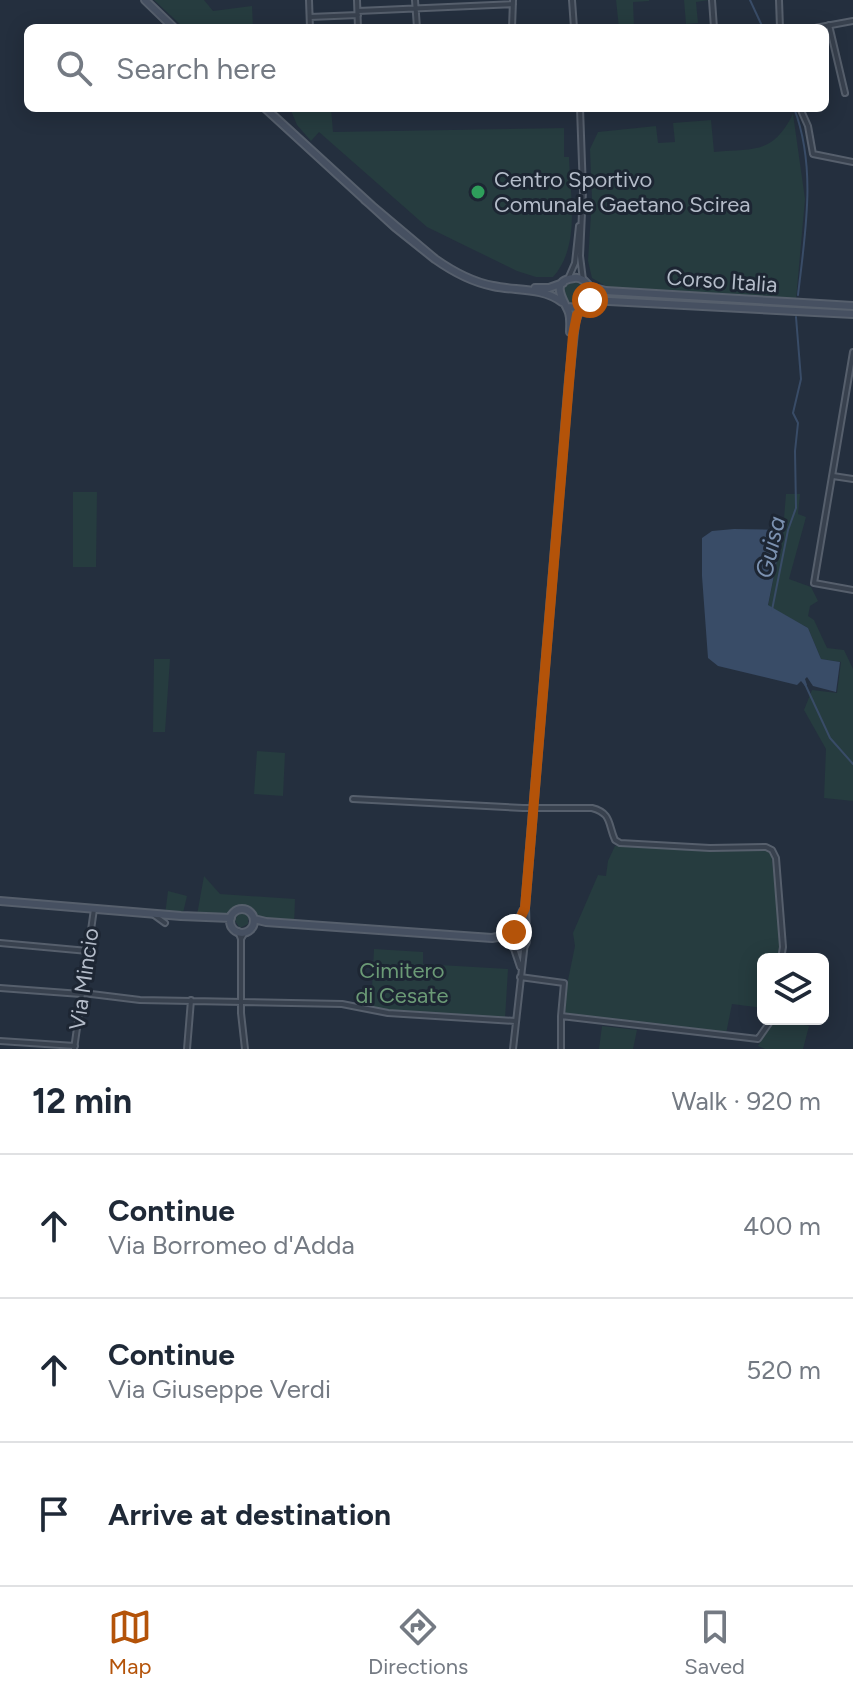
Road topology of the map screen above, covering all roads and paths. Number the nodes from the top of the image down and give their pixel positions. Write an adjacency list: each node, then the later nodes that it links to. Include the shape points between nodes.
1 (145, 0): 13 (street)
2 (309, 0): 11 (street)
3 (357, 0): 10 (street)
4 (415, 0): 9 (street)
5 (572, 0): 18 (street)
6 (712, 0): 19 (street)
7 (779, 0): 20 (street)
8 (513, 2): 9 (street); 17 (street)
9 (416, 8): 10 (street); 16 (street)
10 (358, 13): 11 (street); 15 (street)
11 (310, 17): 14 (street)
12 (853, 21): 21 (street)
13 (170, 24)
14 (310, 24)
15 (358, 24)
16 (417, 24)
17 (512, 24)
18 (574, 24)
19 (714, 24)
20 (780, 24)
21 (829, 25): 22 (street)
22 (845, 93)
23 (266, 112): 29 (street, via 435,259)
24 (580, 112): 27 (street)
25 (802, 112): 26 (street, via 812,153)
26 (853, 162)
27 (583, 191): 28 (street); 30 (street, via 575,263)
28 (583, 280): 30 (street); 31 (street)
29 (476, 281): 30 (street, via 543,288); 33 (street, via 545,293)
30 (565, 281): 33 (street, via 559,292)
31 (590, 287): 32 (street); 34 (street, Corso Italia)
32 (590, 300): 35 (street); 36 (street, Corso Italia)
33 (564, 304): 35 (street); 38 (street, via 570,320)
34 (853, 306)
35 (580, 308): 38 (street)
36 (853, 314)
37 (853, 352): 39 (street)
38 (569, 380): 43 (street)
39 (833, 476): 40 (street); 41 (street, via 814,583)
40 (853, 479)
41 (853, 590)
42 (353, 799): 43 (street)
43 (533, 808): 45 (street); 58 (street, via 601,810 620,843 772,850 782,917)
44 (0, 901): 46 (street)
45 (525, 908): 51 (street); 54 (street)
46 (94, 909): 47 (street); 57 (street, Via Mincio)
47 (152, 914): 48 (street); 50 (street)
48 (231, 921): 49 (street, via 241,909 249,911); 52 (street)
49 (253, 922): 52 (street); 53 (street)
50 (165, 923)
51 (513, 933): 53 (street); 54 (street, via 519,931); 56 (street)
52 (242, 934): 63 (street)
53 (497, 938): 56 (street)
54 (526, 940): 56 (street, via 522,947); 59 (street)
55 (0, 943): 57 (street)
56 (513, 946): 59 (street)
57 (88, 951): 61 (street, Via Mincio)
58 (781, 953)
59 (520, 974): 64 (street, via 564,983); 65 (street)
60 (0, 988): 61 (street)
61 (83, 994): 62 (street); 68 (street, Via Mincio)
62 (191, 1000): 63 (street); 69 (street)
63 (240, 1004): 65 (street, via 342,1004 388,1013); 70 (street)
64 (561, 1016): 66 (street, via 758,1039); 72 (street)
65 (515, 1021): 71 (street)
66 (768, 1025)
67 (0, 1041): 68 (street)
68 (74, 1048)
69 (187, 1049)
70 (245, 1049)
71 (513, 1049)
72 (561, 1049)

